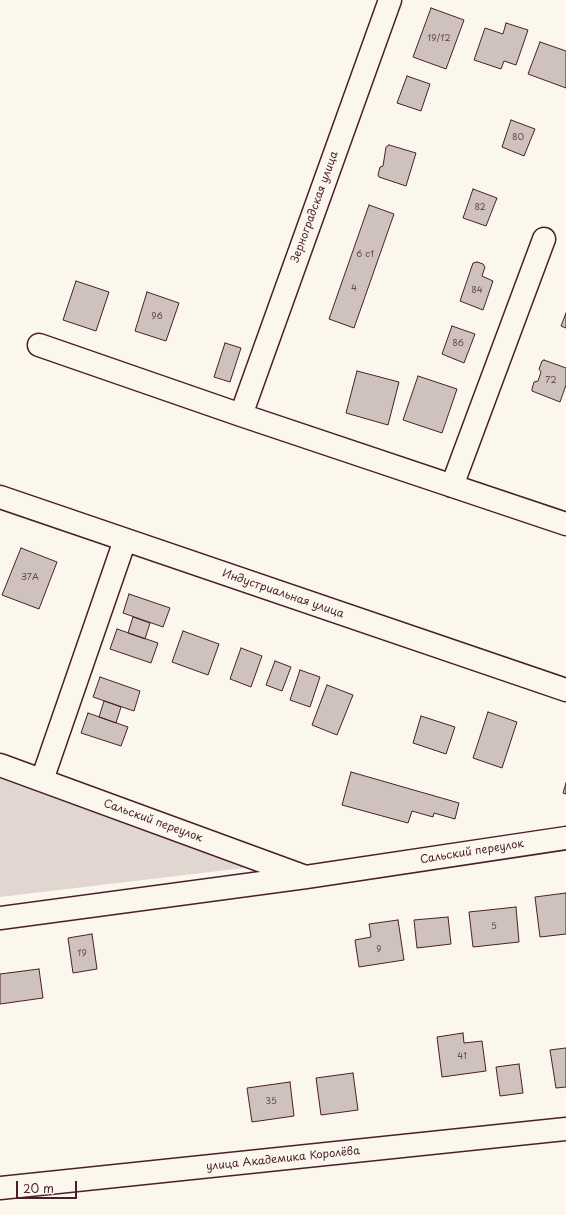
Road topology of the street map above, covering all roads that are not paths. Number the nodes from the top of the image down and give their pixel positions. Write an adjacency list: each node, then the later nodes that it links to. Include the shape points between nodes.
1 (390, 0): 4 (street, Зерноградская улица)
2 (544, 239): 5 (street)
3 (38, 345): 4 (street)
4 (241, 415): 5 (street)
5 (452, 486): 7 (street)
6 (0, 497): 8 (street, Индустриальная улица)
7 (566, 524)
8 (124, 540): 9 (street, Индустриальная улица); 11 (street)
9 (566, 690)
10 (0, 765): 11 (street, Сальский переулок)
11 (42, 780): 13 (street, Сальский переулок)
12 (566, 838): 13 (street, Сальский переулок)
13 (306, 878): 14 (street, Сальский переулок)
14 (0, 918)
15 (566, 1129): 16 (street, улица Академика Королёва)
16 (0, 1188)

